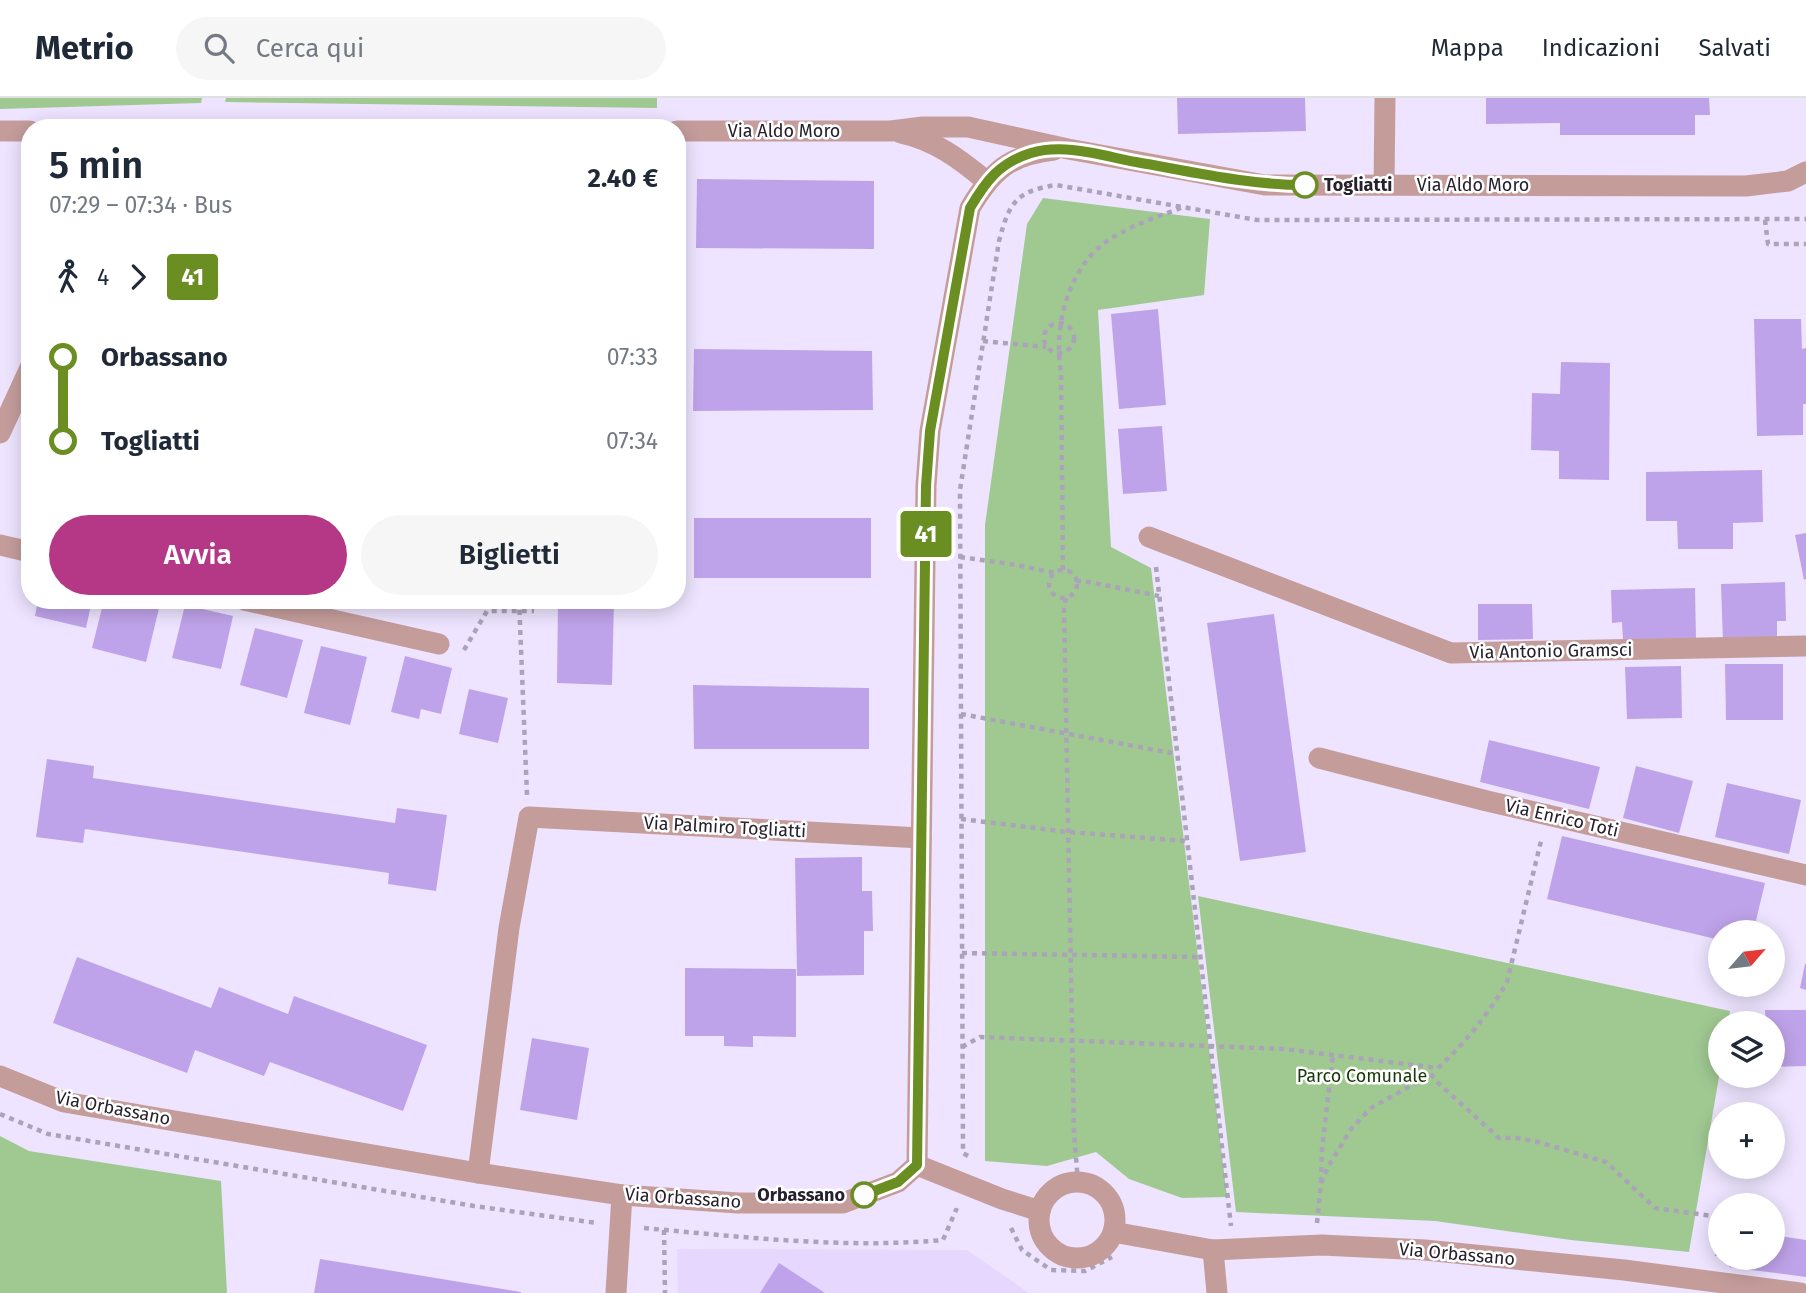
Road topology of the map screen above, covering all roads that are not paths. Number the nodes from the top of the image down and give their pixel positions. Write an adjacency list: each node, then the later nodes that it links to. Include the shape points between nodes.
1 (1385, 98): 9 (street)
2 (0, 131): 3 (street)
3 (21, 131)
4 (686, 131): 5 (street, Via Aldo Moro)
5 (891, 131): 6 (street, Via Aldo Moro, via 968,127); 8 (street, Via Aldo Moro, via 916,136 951,153)
6 (1068, 149): 8 (street, via 1032,152); 9 (street, Via Aldo Moro, via 1265,185)
7 (1806, 172): 9 (street, Via Aldo Moro, via 1788,181 1746,186)
8 (986, 181): 19 (street, via 970,208 963,236 930,431)
9 (1384, 185)
10 (21, 388): 11 (street)
11 (0, 433)
12 (1158, 541): 17 (street, Via Antonio Gramsci, via 1451,653)
13 (0, 545): 14 (street)
14 (21, 550)
15 (284, 609): 16 (street)
16 (439, 644)
17 (1806, 646)
18 (1319, 758): 20 (street, Via Enrico Toti)
19 (921, 838): 22 (street); 23 (street, Via Palmiro Togliatti, via 528,817)
20 (1806, 875)
21 (0, 1076): 23 (street, Via Orbassano, via 64,1102)
22 (917, 1165): 24 (street, Via Orbassano, via 898,1182 843,1203 738,1203); 25 (street)
23 (478, 1173): 24 (street, Via Orbassano)
24 (622, 1195): 28 (street)
25 (1040, 1211): 26 (street, via 1045,1242 1067,1257 1088,1256 1103,1248); 26 (street, via 1059,1185 1077,1182 1099,1189 1110,1200)
26 (1113, 1232): 27 (street, Via Orbassano)
27 (1223, 1250): 29 (street); 30 (street, Via Orbassano, via 1316,1245 1425,1250)
28 (615, 1293)
29 (1217, 1293)
30 (1800, 1293)

